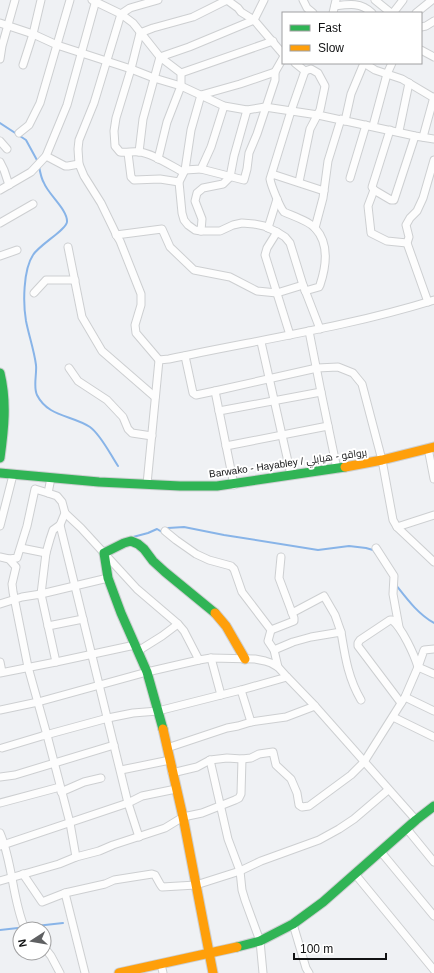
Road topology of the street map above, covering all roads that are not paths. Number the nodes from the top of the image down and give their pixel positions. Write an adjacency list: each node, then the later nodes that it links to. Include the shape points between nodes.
1 (15, 0): 24 (street)
2 (41, 0): 27 (street)
3 (70, 0): 29 (street)
4 (94, 0): 20 (street); 31 (street)
5 (158, 0): 20 (street, via 130,8)
6 (226, 0): 12 (street); 26 (street, via 193,17)
7 (303, 0): 14 (street)
8 (403, 0): 18 (street)
9 (432, 0): 19 (street)
10 (262, 1): 21 (street)
11 (378, 2): 16 (street); 17 (street)
12 (236, 3): 21 (street, via 241,12)
13 (335, 6): 15 (street, via 360,5)
14 (312, 12)
15 (371, 12)
16 (373, 12)
17 (391, 12)
18 (393, 12)
19 (417, 12)
20 (121, 14): 26 (street, via 133,23); 37 (street)
21 (254, 20): 28 (street); 33 (street)
22 (434, 21): 25 (street)
23 (0, 23): 24 (street)
24 (8, 26): 27 (street); 35 (street)
25 (422, 27)
26 (140, 33): 33 (street); 44 (street)
27 (33, 34): 29 (street); 42 (street)
28 (273, 41): 32 (street); 46 (street)
29 (56, 45): 31 (street); 62 (street, via 40,103 29,125)
30 (422, 51): 34 (street)
31 (82, 52): 37 (street); 69 (street, via 67,105)
32 (282, 53)
33 (160, 57): 46 (street); 48 (street)
34 (434, 57)
35 (0, 59)
36 (282, 60): 45 (street)
37 (107, 62): 44 (street); 73 (street, via 79,140)
38 (299, 64): 43 (street)
39 (364, 64): 58 (street)
40 (366, 64): 47 (street)
41 (392, 64): 47 (street)
42 (24, 65)
43 (310, 67): 56 (street); 57 (street, via 318,73 325,86)
44 (131, 69): 48 (street); 68 (street, via 114,132 117,150)
45 (275, 72): 51 (street); 54 (street, via 275,80)
46 (181, 74): 50 (street)
47 (387, 74): 49 (street); 59 (street)
48 (154, 78): 50 (street); 67 (street, via 143,119)
49 (409, 83): 52 (street); 61 (street)
50 (181, 86): 51 (street); 70 (street, via 167,122)
51 (201, 95): 53 (street); 75 (street, via 191,130)
52 (434, 98): 63 (street)
53 (224, 106): 55 (street); 74 (street)
54 (265, 107): 55 (street); 56 (street); 77 (street, via 249,153 244,180)
55 (247, 110): 77 (street)
56 (291, 111): 57 (street); 76 (street)
57 (318, 115): 58 (street); 80 (street, via 310,129)
58 (343, 120): 59 (street); 83 (street, via 328,161)
59 (370, 126): 60 (street); 78 (street)
60 (390, 130): 61 (street); 84 (street, via 372,187)
61 (399, 132): 63 (street)
62 (19, 133)
63 (419, 136): 64 (street); 84 (street, via 394,200)
64 (434, 139)
65 (0, 141): 66 (street)
66 (7, 149)
67 (139, 152): 68 (street); 70 (street)
68 (128, 153): 79 (street, via 131,178 134,180 160,179)
69 (46, 156): 73 (street, via 65,166); 81 (street, via 31,172)
70 (158, 159): 75 (street)
71 (434, 160): 93 (street, via 421,204 406,225 409,237)
72 (0, 162): 81 (street)
73 (79, 164): 92 (street)
74 (201, 169): 75 (street); 77 (street)
75 (184, 171): 79 (street)
76 (272, 174): 80 (street); 85 (street, via 270,179)
77 (230, 177): 90 (street, via 223,184 203,188 196,193 195,201 202,219)
78 (350, 178)
79 (179, 182): 90 (street, via 184,220 195,230)
80 (299, 182): 83 (street)
81 (9, 184): 82 (street)
82 (0, 190)
83 (324, 190): 89 (street)
84 (374, 190): 93 (street, via 368,206 371,233 387,241)
85 (277, 199): 88 (street); 89 (street, via 284,212)
86 (33, 204): 87 (street)
87 (0, 223)
88 (268, 228): 90 (street, via 242,223 233,224 220,231); 91 (street)
89 (315, 228): 98 (street, via 326,249 325,267 319,287)
90 (201, 231)
91 (277, 232): 98 (street, via 290,243); 100 (street, via 265,251)
92 (116, 235): 100 (street, via 162,229 170,247 194,270 230,277 257,292); 107 (street, via 123,246 141,294 141,305 135,325 136,333)
93 (407, 243): 101 (street)
94 (68, 247): 97 (street)
95 (17, 250): 96 (street)
96 (0, 256)
97 (74, 280): 99 (street, via 46,280); 114 (street, via 82,317 102,351)
98 (304, 288): 100 (street); 102 (street)
99 (34, 293)
100 (277, 293): 104 (street)
101 (431, 301): 102 (street)
102 (320, 329): 103 (street)
103 (309, 331): 104 (street); 109 (street)
104 (290, 335): 105 (street)
105 (261, 342): 106 (street); 111 (street)
106 (185, 356): 107 (street); 112 (street, via 193,393 196,395)
107 (159, 360): 114 (street)
108 (69, 368): 119 (street, via 78,381 107,400 132,433)
109 (317, 368): 111 (street); 113 (street); 124 (street, via 346,369 362,384)
110 (0, 373): 120 (street, via 6,408)
111 (270, 378): 112 (street); 115 (street)
112 (215, 391): 116 (street)
113 (320, 392): 115 (street); 117 (street)
114 (155, 397): 119 (street)
115 (274, 400): 116 (street); 118 (street)
116 (219, 411): 121 (street)
117 (328, 426): 118 (street); 125 (street)
118 (282, 434): 121 (street); 128 (street)
119 (152, 436): 131 (street)
120 (1, 446): 123 (street)
121 (226, 446): 132 (street)
122 (431, 448): 124 (street, Barwako - Hayabley / برواقو - هيابلي); 130 (street)
123 (0, 458)
124 (382, 460): 125 (street, Barwako - Hayabley / برواقو - هيابلي); 138 (street, via 393,520)
125 (337, 469): 128 (street, Barwako - Hayabley / برواقو - هيابلي)
126 (0, 473): 127 (street, Barwako - Hayabley / برواقو - هيابلي)
127 (13, 475): 129 (street, Barwako - Hayabley / برواقو - هيابلي); 137 (street)
128 (291, 475): 132 (street, Barwako - Hayabley / برواقو - هيابلي)
129 (51, 478): 131 (street, Barwako - Hayabley / برواقو - هيابلي); 133 (street)
130 (434, 479)
131 (147, 484): 132 (street, Barwako - Hayabley / برواقو - هيابلي, via 196,487)
132 (234, 484)
133 (48, 493): 134 (street, via 57,496); 140 (street, via 35,489)
134 (65, 513): 136 (street); 143 (street)
135 (434, 515): 138 (street)
136 (60, 525): 142 (street, via 53,530); 149 (street)
137 (0, 526)
138 (397, 527): 147 (street)
139 (165, 531): 157 (street, via 196,554 231,566 242,592)
140 (21, 548): 142 (street); 146 (street, via 17,558)
141 (376, 548): 158 (street, via 394,576 393,594)
142 (46, 553): 150 (street)
143 (104, 553): 148 (street); 155 (street, via 137,589); 165 (street, via 131,541 138,544 165,572 214,611)
144 (0, 557): 146 (street)
145 (281, 557): 153 (street, via 279,578)
146 (9, 558): 151 (street, via 16,567 12,584)
147 (434, 562)
148 (108, 578): 149 (street); 160 (street)
149 (76, 586): 150 (street); 154 (street)
150 (40, 594): 151 (street); 156 (street)
151 (14, 600): 152 (street); 171 (street)
152 (0, 604)
153 (292, 613): 157 (street, via 294,621); 159 (street, via 324,596)
154 (83, 619): 156 (street); 163 (street)
155 (178, 624): 160 (street, via 162,636); 166 (street)
156 (48, 626): 168 (street)
157 (271, 630): 162 (street, via 268,640)
158 (400, 631): 170 (street); 180 (street, via 394,621 390,620 358,642 358,646)
159 (341, 632): 162 (street, via 311,636); 179 (street, via 346,664)
160 (137, 648): 163 (street); 173 (street)
161 (434, 649): 170 (street, via 424,650)
162 (274, 650): 169 (street)
163 (91, 655): 168 (street); 176 (street)
164 (211, 658): 165 (street); 166 (street); 178 (street)
165 (245, 659): 169 (street, via 265,661)
166 (199, 660): 173 (street)
167 (0, 662): 172 (street)
168 (56, 662): 171 (street)
169 (278, 667): 175 (street)
170 (418, 667): 174 (street); 180 (street)
171 (28, 668): 172 (street); 181 (street)
172 (1, 672)
173 (147, 672): 176 (street); 184 (street)
174 (434, 674)
175 (288, 677): 177 (street); 182 (street)
176 (99, 685): 181 (street); 187 (street)
177 (240, 690): 178 (street); 188 (street)
178 (221, 695): 184 (street)
179 (361, 700)
180 (403, 700): 185 (street); 186 (street)
181 (38, 702): 183 (street); 189 (street)
182 (315, 706): 188 (street, via 286,717); 197 (street)
183 (0, 710)
184 (158, 711): 187 (street); 193 (street)
185 (434, 711)
186 (393, 717): 190 (street); 197 (street)
187 (108, 718): 189 (street); 191 (street)
188 (251, 722): 193 (street, via 202,735)
189 (47, 735): 192 (street); 198 (street)
190 (434, 737)
191 (114, 745): 198 (street); 199 (street)
192 (2, 748)
193 (167, 748): 195 (street)
194 (242, 759): 196 (street); 197 (street, via 274,752 276,765 291,779 297,793 298,805 305,807 351,776); 208 (street, via 241,794 239,798)
195 (170, 760): 199 (street); 200 (street)
196 (210, 760): 200 (street, via 197,767); 208 (street)
197 (364, 762): 205 (street)
198 (54, 763): 201 (street); 203 (street)
199 (121, 770): 207 (street)
200 (172, 773): 204 (street)
201 (0, 777)
202 (101, 778): 203 (street)
203 (60, 789): 206 (street); 212 (street)
204 (176, 789): 207 (street, via 142,796); 210 (street)
205 (388, 790): 211 (street); 220 (street, via 354,819 319,840)
206 (0, 803)
207 (128, 803): 212 (street); 215 (street)
208 (220, 806): 210 (street); 220 (street, via 228,839)
209 (434, 806): 211 (street)
210 (183, 817): 215 (street, via 165,828); 225 (street)
211 (416, 820): 213 (street)
212 (70, 823): 216 (street); 218 (street)
213 (408, 829): 217 (street); 219 (street)
214 (0, 833): 216 (street)
215 (139, 837): 218 (street)
216 (2, 845): 223 (street)
217 (381, 852): 222 (street); 227 (street)
218 (76, 857): 221 (street)
219 (434, 862)
220 (240, 871): 225 (street); 230 (street, via 242,890)
221 (23, 874): 223 (street); 226 (street, via 42,902)
222 (355, 874): 229 (street); 234 (street)
223 (11, 877): 224 (street); 228 (street)
224 (0, 881)
225 (196, 885): 226 (street, via 162,887 152,874 114,880); 231 (street)
226 (65, 893): 236 (street)
227 (434, 916)
228 (23, 921)
229 (293, 924): 230 (street); 240 (street)
230 (260, 941): 231 (street); 239 (street)
231 (209, 954): 233 (street); 238 (street)
232 (52, 958): 235 (street)
233 (162, 968): 237 (street)
234 (434, 970)
235 (60, 973)
236 (85, 973)
237 (119, 973)
238 (213, 973)
239 (263, 973)
240 (309, 973)

